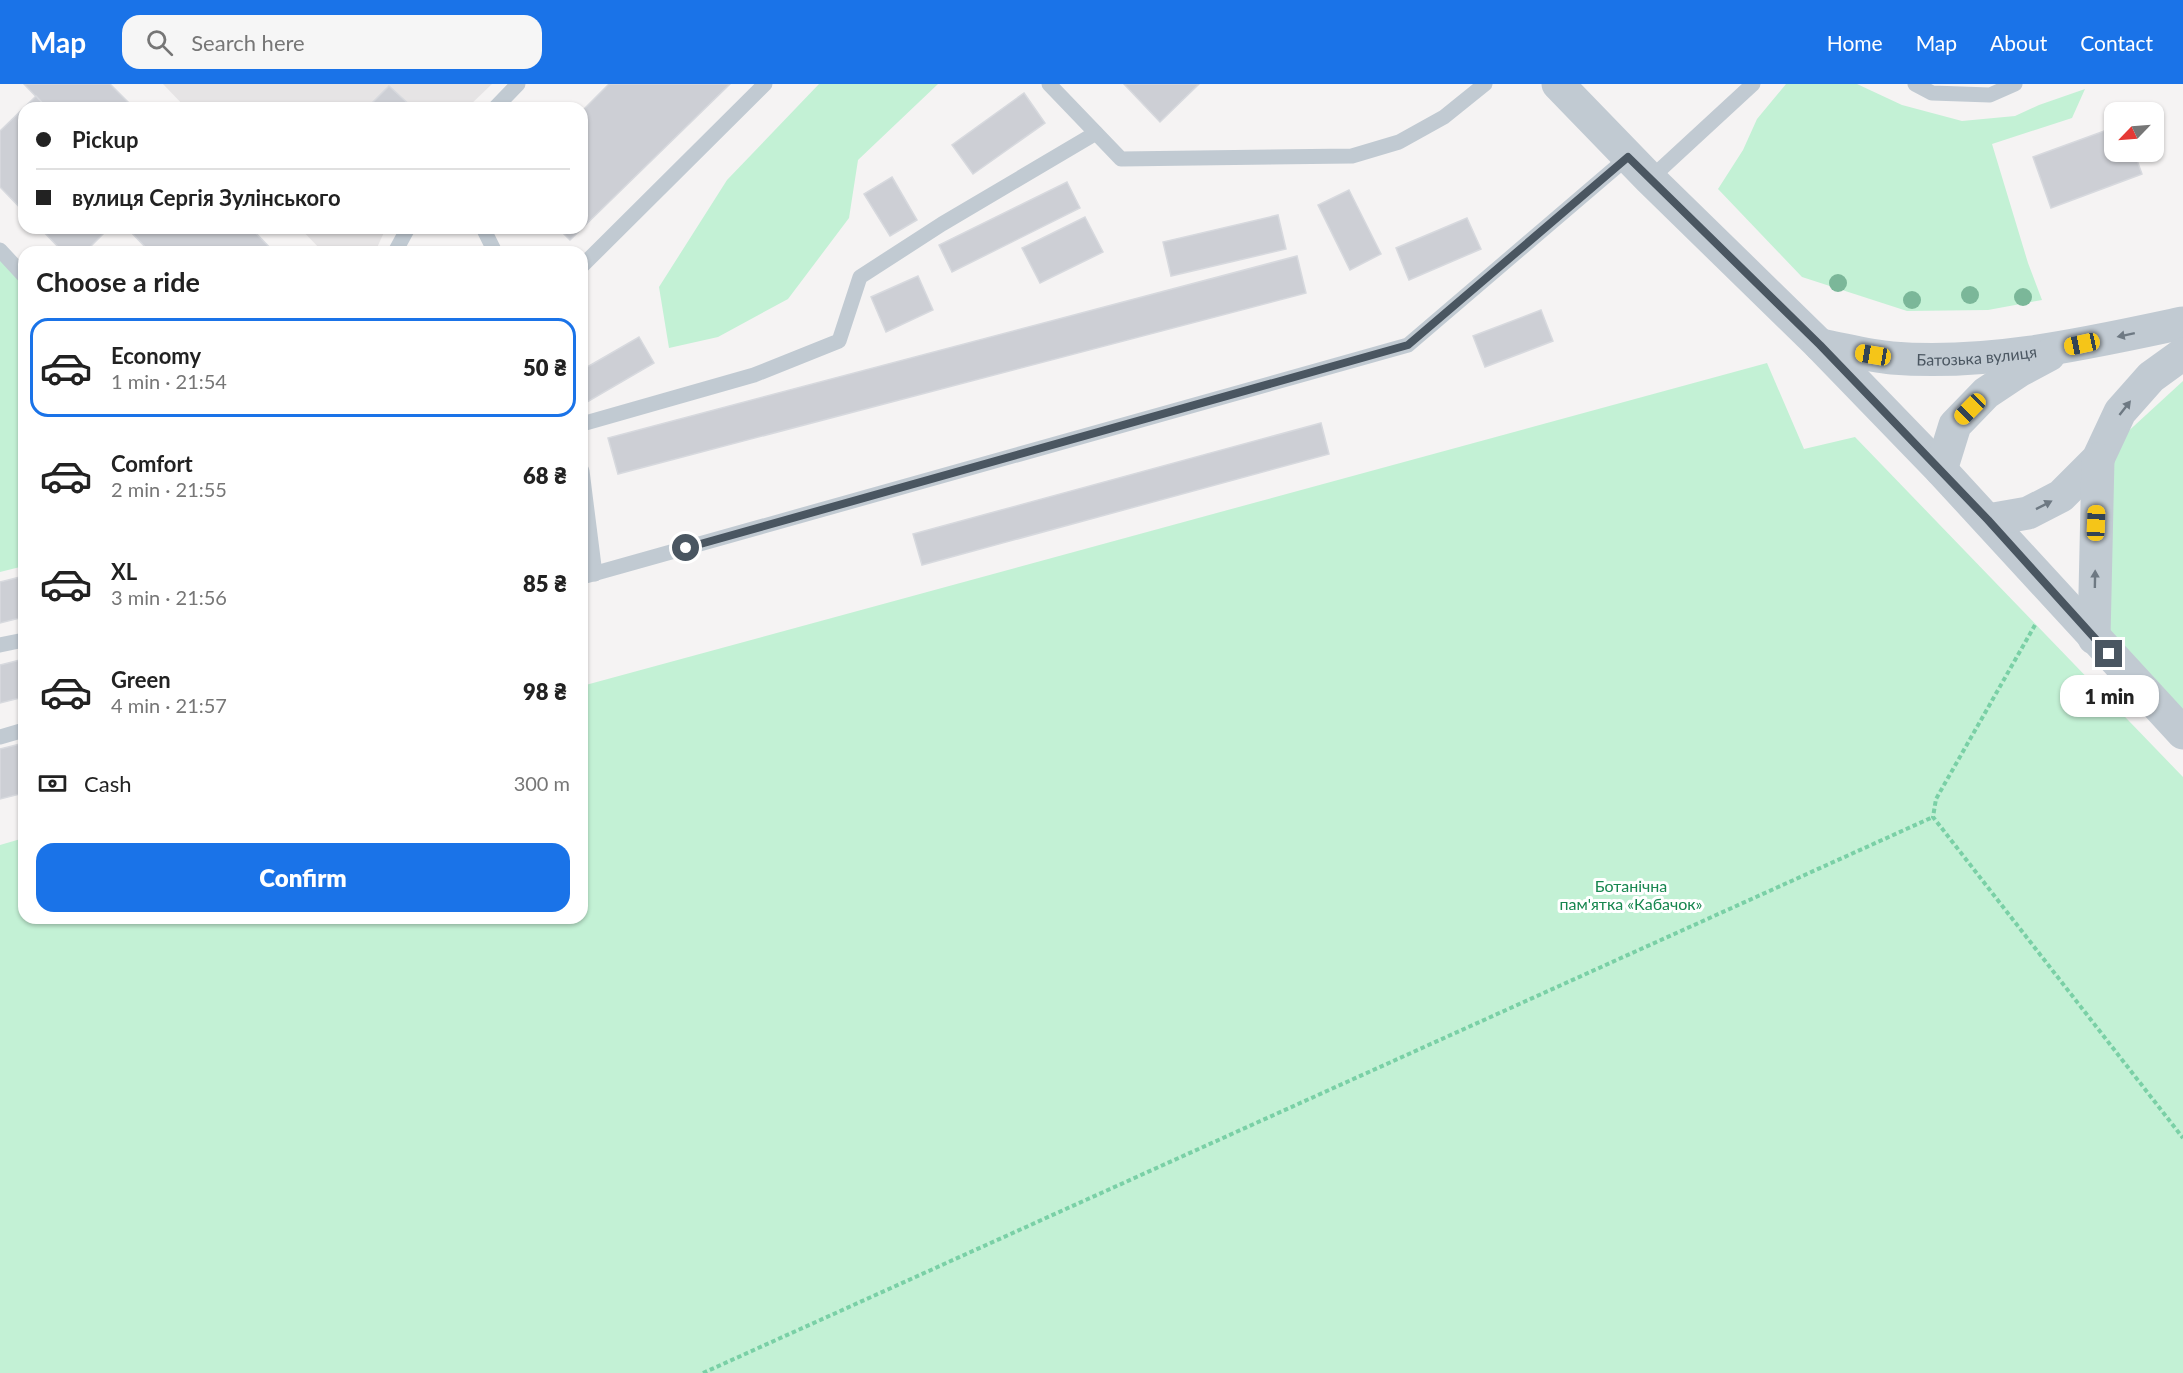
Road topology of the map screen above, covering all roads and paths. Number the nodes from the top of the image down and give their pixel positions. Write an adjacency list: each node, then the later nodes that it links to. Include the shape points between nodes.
1 (518, 84): 9 (lane)
2 (765, 84): 13 (lane)
3 (1049, 84): 10 (lane)
4 (1485, 84): 10 (lane, via 1444,117 1400,142 1352,156 1121,159)
5 (1558, 84): 11 (street)
6 (1753, 84): 11 (lane)
7 (1915, 84): 8 (lane, via 1932,93 1990,95)
8 (2014, 84)
9 (501, 102)
10 (1096, 133): 19 (lane, via 860,277 839,340 754,375)
11 (1639, 168): 16 (street); 23 (lane, via 1408,345)
12 (0, 250): 14 (lane)
13 (588, 260)
14 (18, 270)
15 (2183, 322): 17 (street, Батозька вулиця, one-way to 17)
16 (1820, 345): 17 (street, Батозька вулиця, via 1902,358 1954,359); 21 (street)
17 (2061, 348): 21 (street, Батозька вулиця, via 1986,393 1955,424)
18 (2183, 354): 20 (street, one-way to 18, via 2120,412 2151,377)
19 (588, 422)
20 (2098, 459): 22 (street, one-way to 20, via 2028,513 2061,496); 25 (street, one-way to 20)
21 (1941, 470): 22 (street)
22 (1988, 520): 24 (street)
23 (589, 576)
24 (2054, 593): 25 (street); 31 (path, via 1936,799)
25 (2094, 638): 29 (street)
26 (18, 641): 27 (lane)
27 (0, 645)
28 (18, 732): 30 (lane)
29 (2183, 733)
30 (0, 737)
31 (1933, 817): 32 (path); 33 (path)
32 (2183, 1137)
33 (703, 1373)

